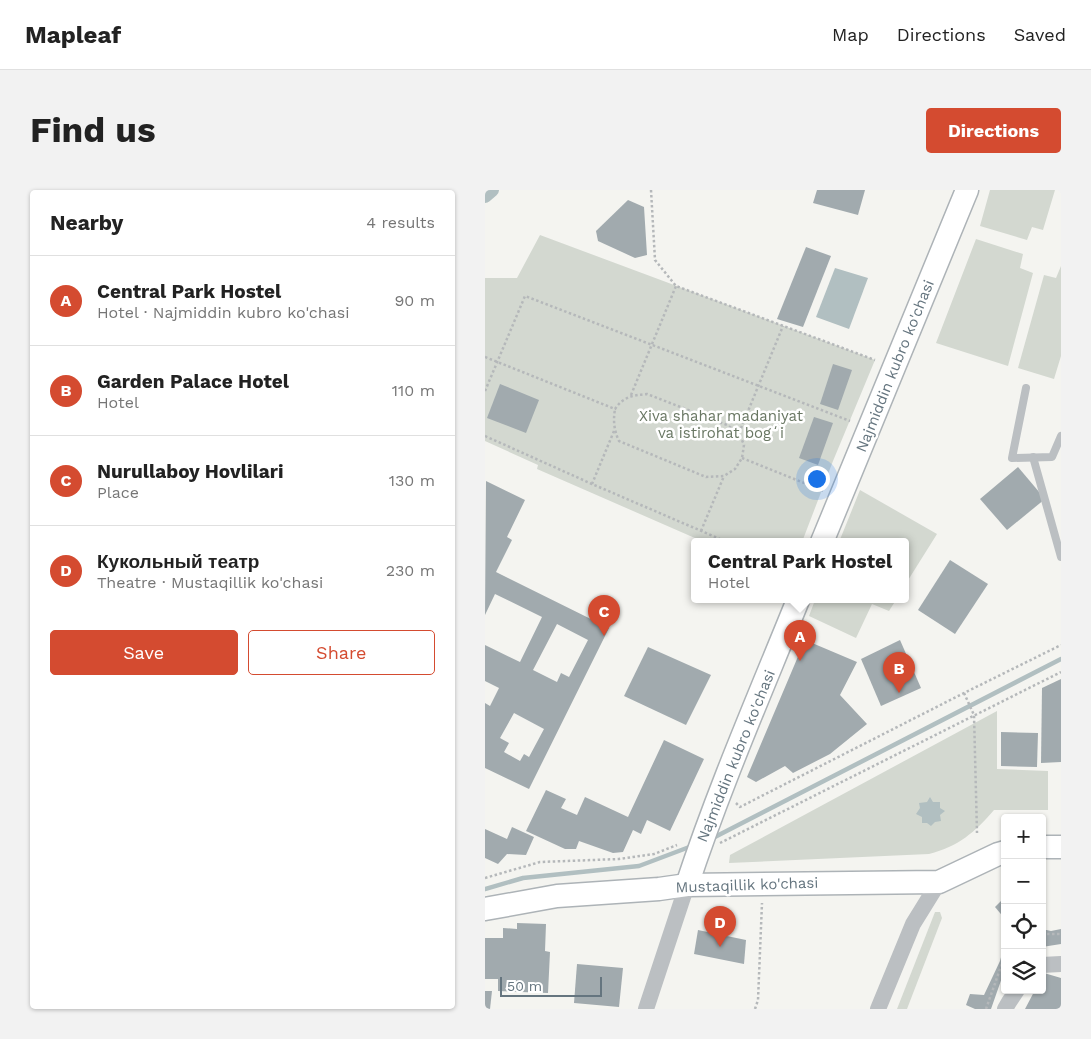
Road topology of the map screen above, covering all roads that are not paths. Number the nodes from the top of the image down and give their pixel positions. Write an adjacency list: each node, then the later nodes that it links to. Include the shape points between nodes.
1 (967, 190): 5 (main road, Najmiddin kubro ko'chasi)
2 (1026, 388): 4 (lane, via 1012,458)
3 (1061, 436): 4 (lane, via 1052,457)
4 (1033, 457): 6 (lane)
5 (824, 538)
6 (1061, 557)
7 (798, 603): 12 (main road, Najmiddin kubro ko'chasi, via 721,792 712,838 686,851)
8 (1046, 847): 9 (main road)
9 (1061, 847)
10 (1001, 854): 11 (main road, Mustaqillik ko'chasi)
11 (939, 882): 12 (main road, Mustaqillik ko'chasi); 18 (street, via 913,924)
12 (687, 885): 13 (main road, Mustaqillik ko'chasi, via 557,896); 17 (street)
13 (485, 909)
14 (1061, 964): 15 (street)
15 (1046, 965)
16 (1014, 994): 19 (street)
17 (645, 1009)
18 (879, 1009)
19 (1005, 1009)

